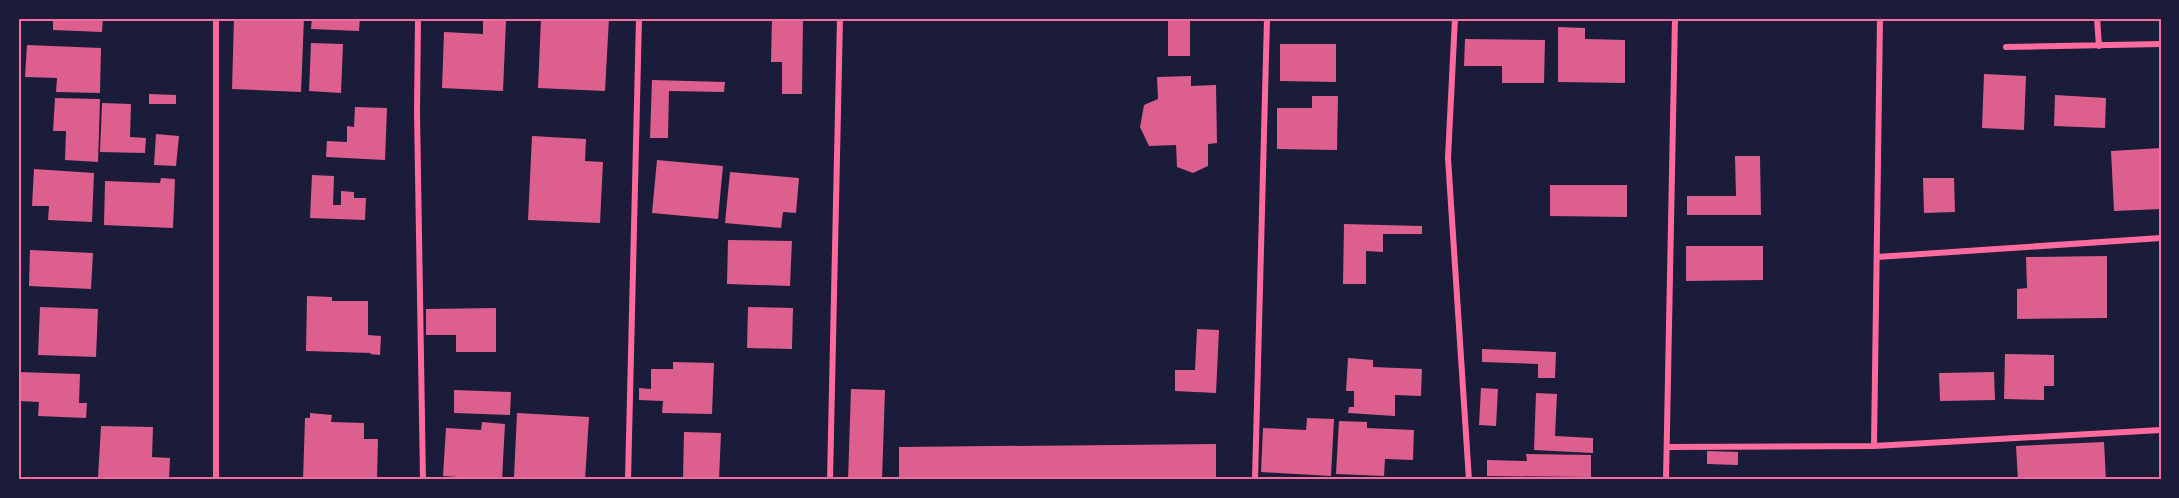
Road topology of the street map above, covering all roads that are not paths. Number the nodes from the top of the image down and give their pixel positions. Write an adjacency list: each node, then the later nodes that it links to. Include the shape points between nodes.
1 (216, 18): 18 (street)
2 (418, 18): 19 (street)
3 (639, 18): 20 (street)
4 (840, 18): 21 (street)
5 (1267, 18): 22 (street)
6 (1455, 18): 23 (street, via 1448,158)
7 (1675, 18): 17 (street)
8 (1880, 18): 14 (street)
9 (2097, 18): 11 (street)
10 (2161, 44): 11 (street)
11 (2099, 46): 12 (street)
12 (2006, 47)
13 (2161, 238): 14 (street)
14 (1877, 257): 16 (street)
15 (2161, 430): 16 (street)
16 (1874, 446): 17 (street)
17 (1667, 447): 24 (street)
18 (216, 480)
19 (423, 480)
20 (628, 480)
21 (830, 480)
22 (1255, 480)
23 (1469, 480)
24 (1666, 480)

